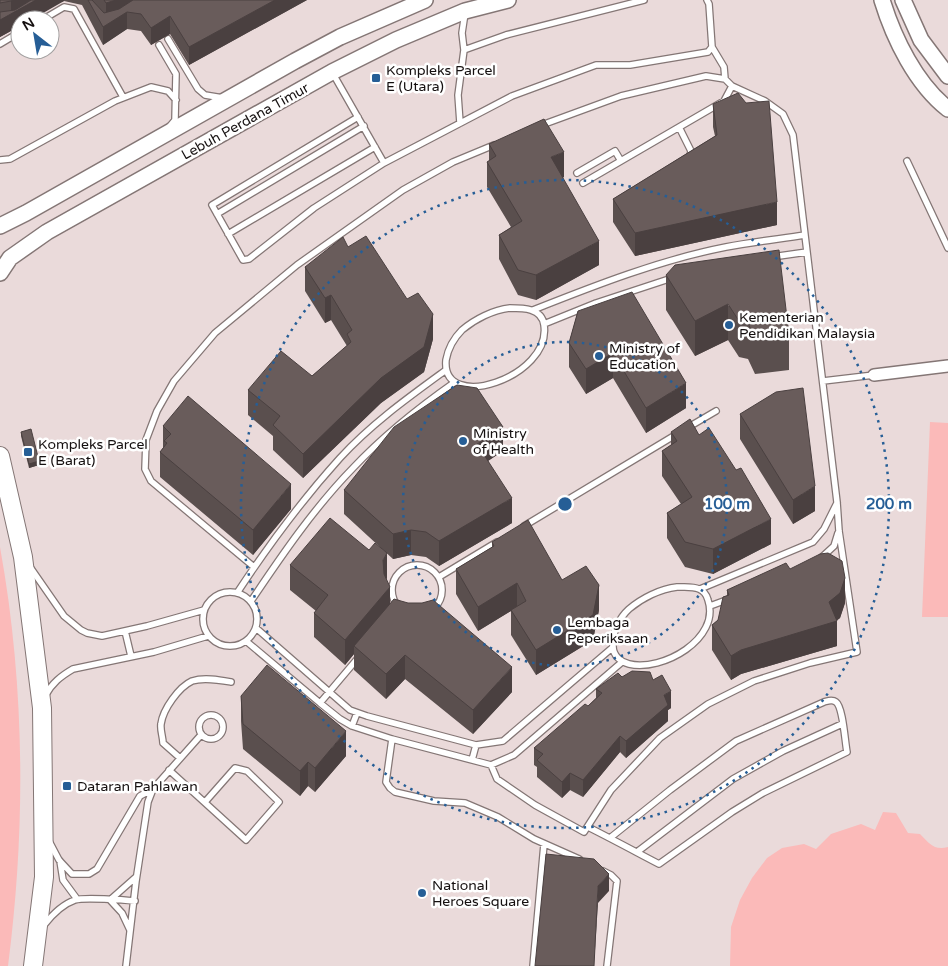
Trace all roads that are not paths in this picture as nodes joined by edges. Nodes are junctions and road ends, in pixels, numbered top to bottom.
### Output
1 (425, 0) edge
2 (508, 0) edge
3 (644, 0) edge
4 (707, 0) edge
5 (882, 0) edge
6 (903, 0) edge
7 (60, 10) edge
8 (465, 11) junction
9 (168, 39) dead end
10 (158, 45) dead end
11 (712, 46) junction
12 (464, 50) junction
13 (332, 72) junction
14 (948, 76) edge
15 (725, 79) junction
16 (732, 86) junction
17 (123, 98) junction
18 (229, 98) junction
19 (176, 100) junction
20 (948, 109) edge
21 (358, 117) junction
22 (460, 124) junction
23 (364, 126) junction
24 (679, 127) junction
25 (533, 128) edge
26 (161, 137) junction
27 (497, 144) edge
28 (375, 147) junction
29 (0, 160) edge
30 (620, 161) junction
31 (684, 161) edge
32 (908, 161) dead end
33 (384, 163) junction
34 (577, 173) dead end
35 (583, 183) dead end
36 (217, 214) junction
37 (0, 226) edge
38 (228, 234) junction
39 (805, 235) junction
40 (948, 248) edge
41 (807, 252) junction
42 (768, 258) edge
43 (0, 273) edge
44 (682, 276) edge
45 (534, 310) junction
46 (544, 324) junction
47 (948, 366) edge
48 (446, 370) junction
49 (874, 375) joint
50 (823, 381) junction
51 (455, 382) junction
52 (716, 411) dead end
53 (0, 456) edge
54 (837, 502) junction
55 (515, 531) edge
56 (839, 531) junction
57 (507, 536) edge
58 (23, 557) junction
59 (765, 563) junction
60 (815, 564) edge
61 (254, 568) junction
62 (768, 572) edge
63 (438, 577) junction
64 (700, 589) junction
65 (237, 592) junction
66 (737, 596) edge
67 (251, 601) junction
68 (710, 606) junction
69 (400, 609) junction
70 (204, 610) junction
71 (394, 616) edge
72 (256, 628) junction
73 (125, 631) junction
74 (208, 636) junction
75 (246, 641) junction
76 (612, 648) junction
77 (362, 654) edge
78 (131, 656) junction
79 (622, 662) junction
80 (231, 682) dead end
81 (329, 692) junction
82 (320, 704) junction
83 (42, 708) junction
84 (357, 712) junction
85 (842, 724) junction
86 (352, 726) junction
87 (201, 735) junction
88 (392, 739) junction
89 (476, 745) junction
90 (180, 758) junction
91 (472, 760) junction
92 (491, 765) junction
93 (169, 770) junction
94 (153, 789) junction
95 (205, 802) junction
96 (588, 827) junction
97 (44, 830) junction
98 (610, 838) junction
99 (544, 844) junction
100 (637, 852) junction
101 (60, 860) junction
102 (587, 863) edge
103 (595, 867) edge
104 (137, 876) junction
105 (76, 899) junction
106 (110, 900) junction
107 (135, 901) junction
108 (130, 930) junction
109 (38, 932) junction
110 (33, 966) edge
111 (126, 966) edge
112 (534, 966) edge
113 (607, 966) edge

1 - 18 main road, Lebuh Perdana Timur
2 - 8 main road, Lebuh Perdana Timur
3 - 12 lane
4 - 11 lane
5 - 20 main road
6 - 14 main road
7 - 17 lane
8 - 12 lane
8 - 13 main road, Lebuh Perdana Timur
9 - 18 lane
10 - 19 lane
11 - 15 lane
11 - 22 lane
12 - 22 lane
13 - 21 lane
13 - 43 main road, Lebuh Perdana Timur
15 - 16 lane
15 - 25 lane
16 - 24 lane
16 - 39 lane
17 - 19 lane
17 - 29 lane
18 - 26 main road, Lebuh Perdana Timur
19 - 26 lane
21 - 23 lane
21 - 36 lane
22 - 33 lane
23 - 28 lane
23 - 36 lane
24 - 30 lane
24 - 31 lane
26 - 37 main road, Lebuh Perdana Timur
27 - 61 lane
28 - 33 lane
28 - 38 lane
30 - 34 lane
30 - 35 lane
32 - 40 lane
33 - 38 lane
36 - 38 lane
39 - 41 lane
39 - 45 lane
41 - 42 lane
41 - 50 lane
44 - 46 lane
45 - 46 lane
45 - 48 lane
46 - 51 lane
47 - 49 street
48 - 51 lane
48 - 61 lane
49 - 50 lane
50 - 54 lane
51 - 67 lane
52 - 55 lane
53 - 58 main road
54 - 56 lane
54 - 59 lane
56 - 60 lane
56 - 96 lane
57 - 63 lane
58 - 73 lane
58 - 83 main road
59 - 62 lane
59 - 64 lane
61 - 65 lane
63 - 69 lane
63 - 69 lane
64 - 68 lane
64 - 76 lane
65 - 67 lane
65 - 70 lane
66 - 68 lane
67 - 72 lane
68 - 79 lane
69 - 71 lane
70 - 73 lane
70 - 74 lane
72 - 75 lane
72 - 81 lane
73 - 78 lane
74 - 75 lane
74 - 78 lane
75 - 82 lane
76 - 79 lane
76 - 89 lane
77 - 81 lane
78 - 83 lane
79 - 92 lane
80 - 90 lane
81 - 82 lane
81 - 84 lane
82 - 86 lane
83 - 97 main road
84 - 86 lane
84 - 89 lane
85 - 98 lane
85 - 100 lane
85 - 100 lane
86 - 88 lane
87 - 87 lane
87 - 90 lane
88 - 91 lane
88 - 99 lane
89 - 91 lane
90 - 93 lane
91 - 92 lane
92 - 96 lane
93 - 94 lane
93 - 95 lane
94 - 101 lane
94 - 104 lane
95 - 95 lane
96 - 98 lane
97 - 101 lane
97 - 109 main road
98 - 100 lane
99 - 102 lane
99 - 112 lane
101 - 105 lane
103 - 113 lane
104 - 106 lane
104 - 107 lane
105 - 106 lane
105 - 109 lane
106 - 107 lane
106 - 108 lane
107 - 108 lane
108 - 111 lane
109 - 110 main road

